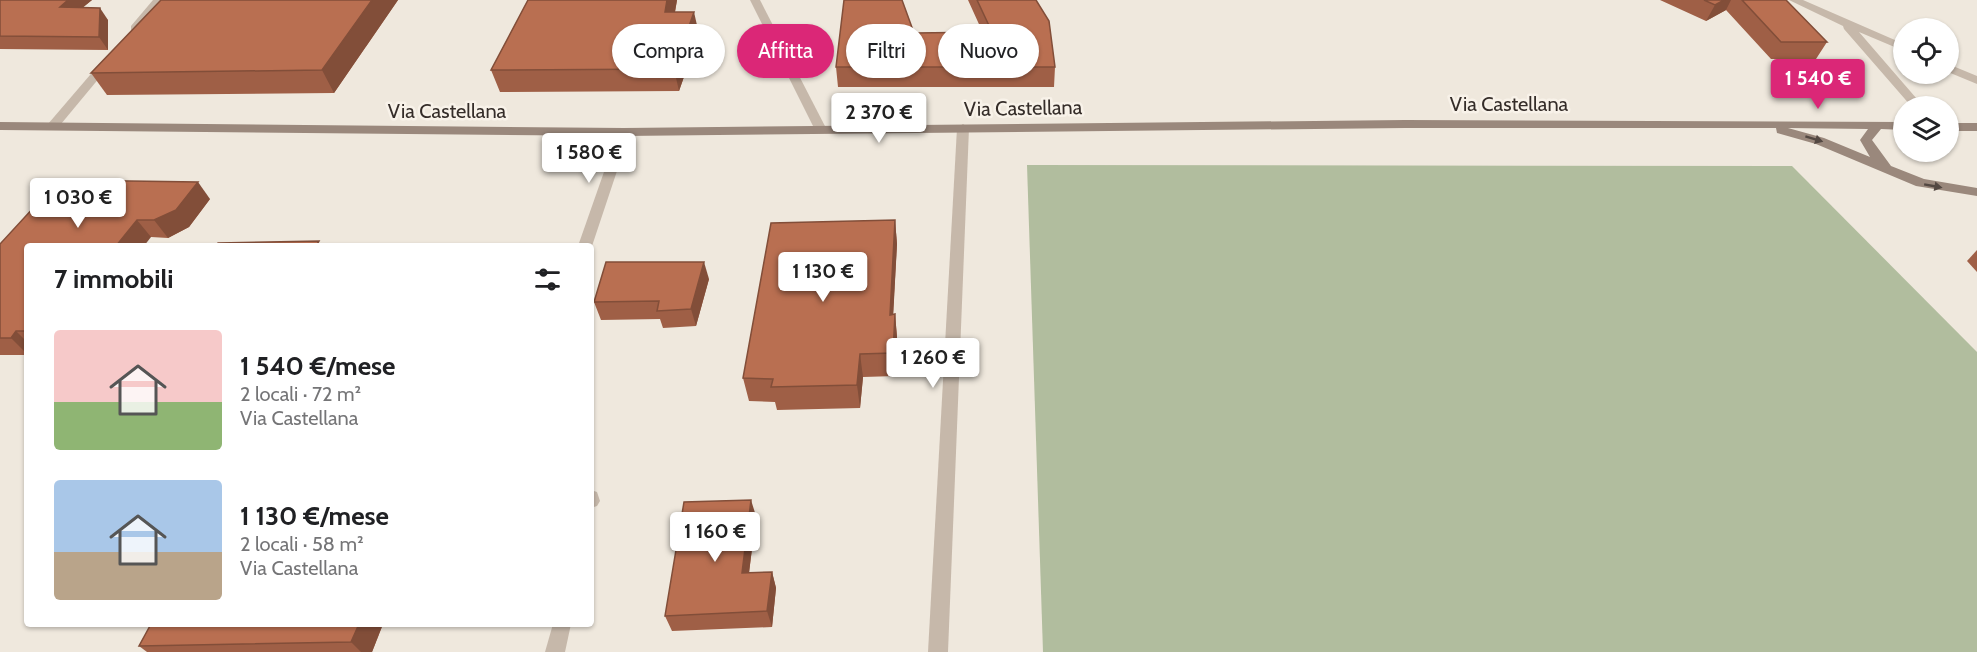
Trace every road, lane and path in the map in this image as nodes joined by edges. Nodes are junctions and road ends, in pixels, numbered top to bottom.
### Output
1 (159, 0) edge
2 (755, 0) edge
3 (1794, 0) edge
4 (1845, 22) junction
5 (129, 36) edge
6 (1893, 43) edge
7 (113, 55) edge
8 (1959, 72) edge
9 (1977, 80) edge
10 (1908, 96) edge
11 (1758, 124) junction
12 (0, 126) edge
13 (1877, 126) junction
14 (1893, 126) edge
15 (52, 127) junction
16 (1959, 127) edge
17 (1977, 127) edge
18 (963, 128) junction
19 (820, 130) junction
20 (624, 132) junction
21 (1891, 172) junction
22 (1977, 192) edge
23 (586, 243) edge
24 (561, 627) edge
25 (555, 652) edge
26 (938, 652) edge

1 - 5 street
2 - 19 street
3 - 4 street
4 - 6 street
4 - 10 street
7 - 15 street
8 - 9 street
11 - 13 main road, Via Castellana
11 - 18 main road, Via Castellana
11 -> 21 main road, Via Castellana
12 - 15 main road, Via Castellana
13 - 14 main road, Via Castellana
13 - 21 main road
15 - 20 main road, Via Castellana
16 - 17 main road
18 - 19 main road, Via Castellana
18 - 26 street
19 - 20 main road, Via Castellana
20 - 23 street
21 -> 22 main road, Via Castellana
24 - 25 street

